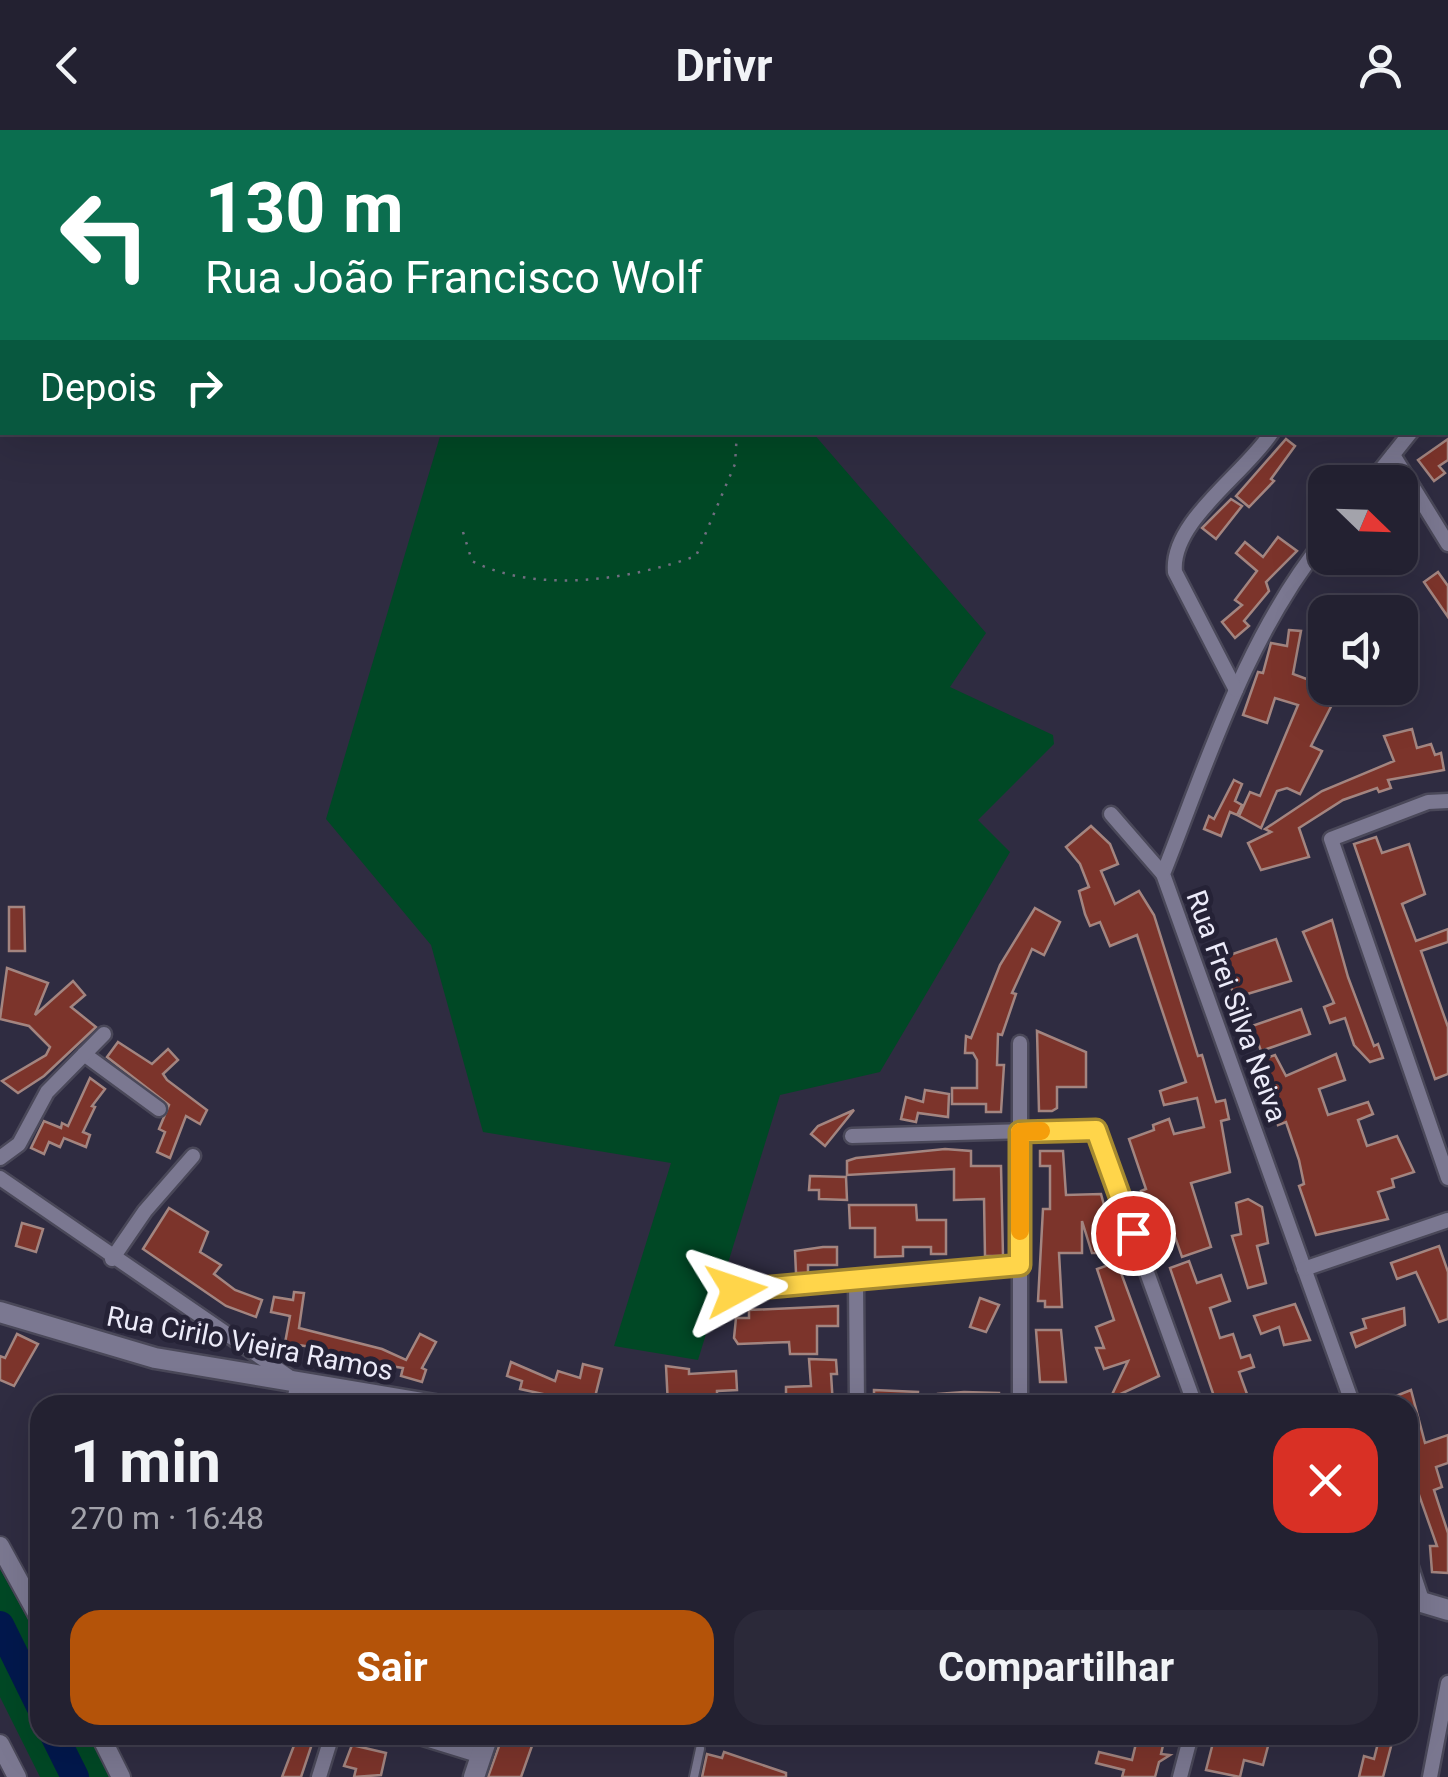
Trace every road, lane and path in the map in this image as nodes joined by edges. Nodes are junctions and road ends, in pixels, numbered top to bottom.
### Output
1 (737, 435) edge
2 (1270, 435) edge
3 (1409, 435) edge
4 (1393, 455) junction
5 (1385, 465) edge
6 (463, 532) dead end
7 (1448, 544) edge
8 (1308, 562) edge
9 (1236, 690) junction
10 (1448, 801) edge
11 (1112, 814) dead end
12 (1163, 874) junction
13 (104, 1034) dead end
14 (1020, 1043) dead end
15 (84, 1054) junction
16 (159, 1109) dead end
17 (1020, 1132) junction
18 (852, 1136) dead end
19 (194, 1156) dead end
20 (0, 1158) edge
21 (0, 1178) edge
22 (1448, 1178) edge
23 (1448, 1220) edge
24 (112, 1259) junction
25 (1020, 1265) junction
26 (1304, 1269) junction
27 (856, 1280) junction
28 (736, 1290) dead end
29 (0, 1312) edge
30 (298, 1383) junction
31 (295, 1395) edge
32 (372, 1395) edge
33 (857, 1395) edge
34 (1020, 1395) edge
35 (1191, 1395) edge
36 (1349, 1395) edge
37 (0, 1546) edge
38 (30, 1601) edge
39 (1418, 1602) edge
40 (1448, 1610) edge
41 (1448, 1683) edge
42 (0, 1744) edge
43 (105, 1745) edge
44 (329, 1745) edge
45 (433, 1745) edge
46 (1188, 1745) edge
47 (700, 1750) dead end
48 (478, 1767) edge
49 (17, 1777) edge
50 (121, 1777) edge
51 (320, 1777) edge
52 (694, 1777) edge
53 (1180, 1777) edge
54 (1430, 1777) edge

1 - 6 path
2 - 9 street
3 - 4 street
4 - 5 street
4 - 7 street
8 - 9 street, Rua Frei Silva Neiva
9 - 12 street, Rua Frei Silva Neiva
10 - 22 street
11 - 12 street
12 - 26 street, Rua Frei Silva Neiva
13 - 15 street
14 - 17 street
15 - 16 street
15 - 20 street
17 - 18 street
17 - 25 street
17 - 35 street
19 - 24 street
21 - 24 street
23 - 26 street
24 - 30 street
25 - 27 street
25 - 34 street
26 - 36 street, Rua Frei Silva Neiva
27 - 28 street
27 - 33 street
29 - 30 main road, Rua Cirilo Vieira Ramos
30 - 31 street
30 - 32 main road, Rua Cirilo Vieira Ramos
37 - 38 street
39 - 40 main road
41 - 54 street
42 - 49 street
43 - 50 street
44 - 51 street
45 - 48 street
46 - 53 street
47 - 52 lane

